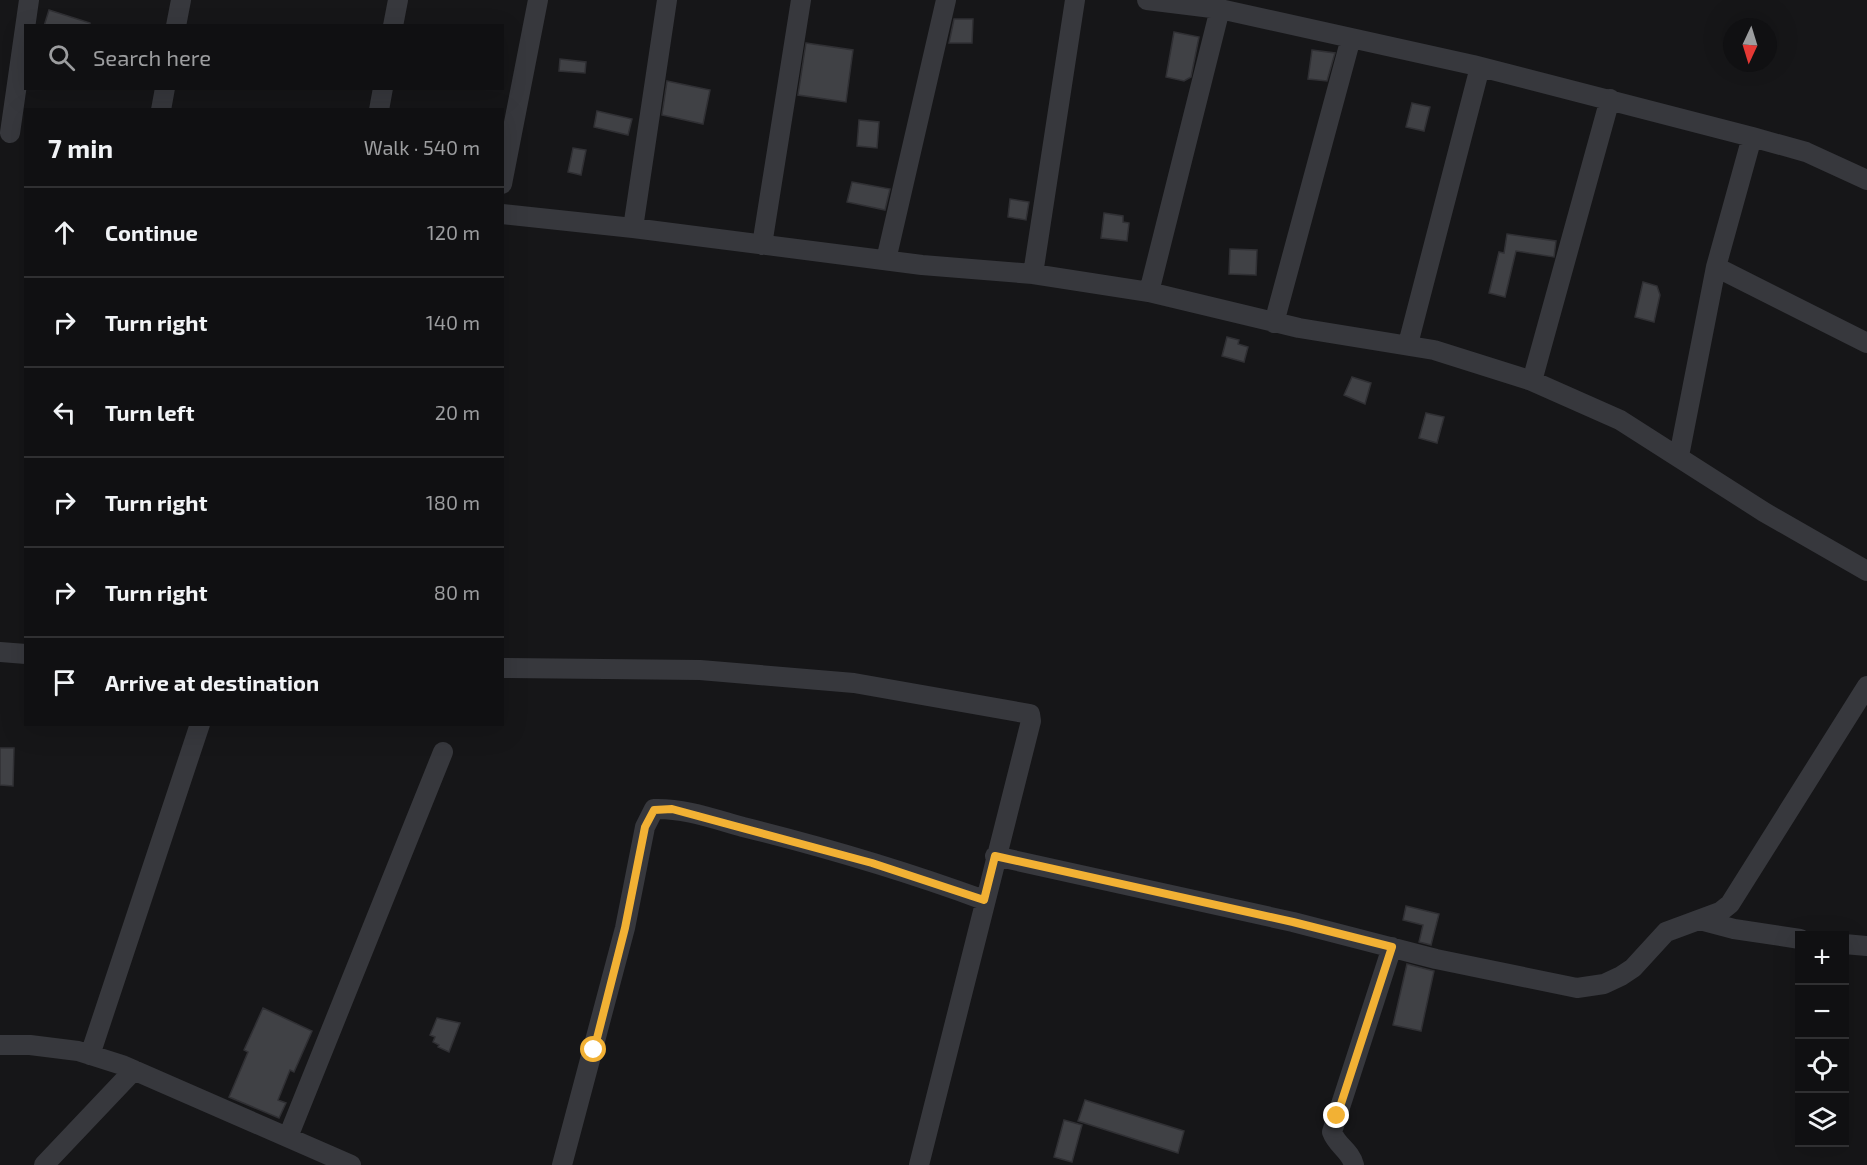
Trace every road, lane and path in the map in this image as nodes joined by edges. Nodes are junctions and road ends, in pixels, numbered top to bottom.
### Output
1 (29, 0) edge
2 (181, 0) edge
3 (398, 0) edge
4 (538, 0) edge
5 (667, 0) edge
6 (801, 0) edge
7 (946, 0) edge
8 (1075, 0) edge
9 (1147, 0) edge
10 (1220, 9) junction
11 (26, 24) edge
12 (176, 24) edge
13 (393, 24) edge
14 (1351, 38) junction
15 (24, 39) edge
16 (1480, 67) junction
17 (165, 90) edge
18 (383, 90) edge
19 (1610, 99) junction
20 (161, 108) edge
21 (379, 108) edge
22 (12, 134) edge
23 (1752, 137) junction
24 (504, 173) edge
25 (1867, 180) edge
26 (504, 214) edge
27 (633, 228) junction
28 (762, 245) junction
29 (886, 260) junction
30 (1716, 267) junction
31 (1033, 274) junction
32 (1149, 292) junction
33 (1274, 323) junction
34 (1867, 343) edge
35 (1408, 344) junction
36 (1532, 381) junction
37 (1679, 456) junction
38 (1867, 571) edge
39 (0, 652) edge
40 (24, 654) edge
41 (504, 668) edge
42 (1867, 686) edge
43 (199, 726) edge
44 (443, 752) dead end
45 (995, 856) junction
46 (984, 900) junction
47 (1700, 920) junction
48 (1795, 938) edge
49 (1849, 944) edge
50 (1867, 946) edge
51 (1392, 947) junction
52 (0, 1045) edge
53 (90, 1055) junction
54 (134, 1070) junction
55 (288, 1137) junction
56 (44, 1165) edge
57 (351, 1165) edge
58 (562, 1165) edge
59 (919, 1165) edge
60 (1354, 1165) edge

1 - 11 street
2 - 12 street
3 - 13 street
4 - 24 street
5 - 27 street
6 - 28 street
7 - 29 street
8 - 31 street
9 - 10 street
10 - 14 street
10 - 32 street
14 - 16 street
14 - 33 street
15 - 22 street
16 - 19 street
16 - 35 street
17 - 20 street
18 - 21 street
19 - 23 street
19 - 36 street
23 - 25 street
23 - 30 street
26 - 27 street
27 - 28 street
28 - 29 street
29 - 31 street
30 - 34 street
30 - 37 street
31 - 32 street
32 - 33 street
33 - 35 street
35 - 36 street
36 - 37 street
37 - 38 street
39 - 40 street
41 - 45 street
42 - 47 street
43 - 53 street
44 - 55 street
45 - 46 street
45 - 51 street
46 - 58 street
46 - 59 street
47 - 48 street
47 - 51 street
49 - 50 street
51 - 60 street
52 - 53 street
53 - 54 street
54 - 55 street
54 - 56 street
55 - 57 street

